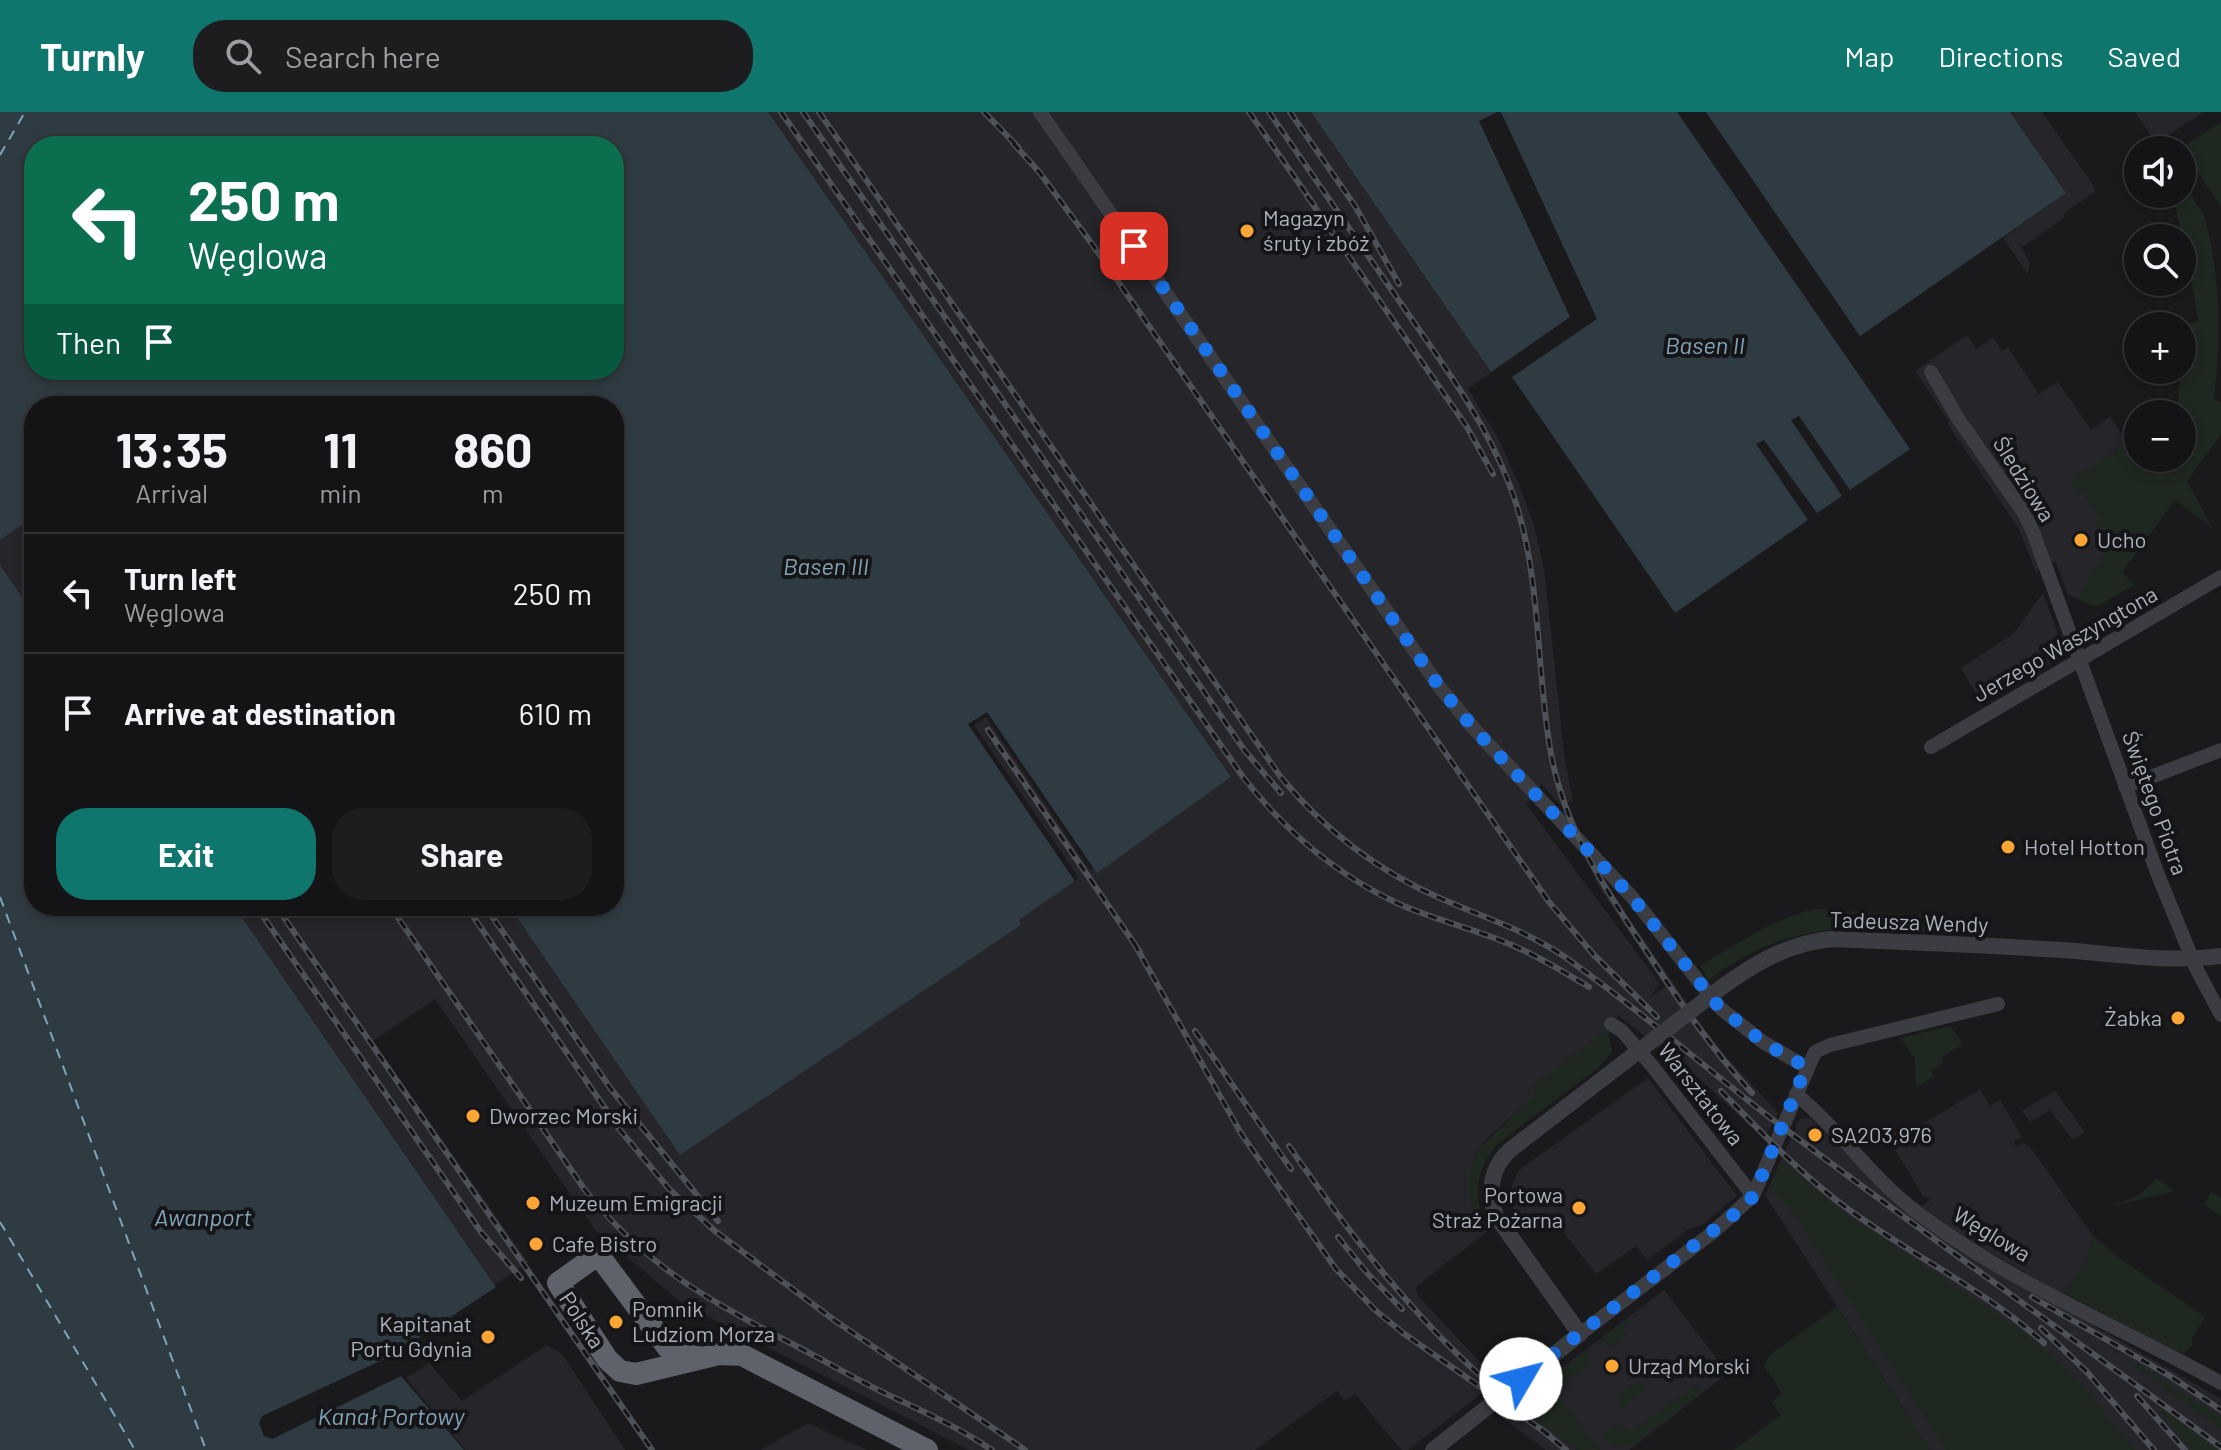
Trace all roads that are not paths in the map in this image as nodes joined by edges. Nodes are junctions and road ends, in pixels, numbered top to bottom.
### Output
1 (1040, 112) edge
2 (1931, 372) dead end
3 (2221, 577) edge
4 (2080, 662) junction
5 (1931, 747) dead end
6 (2221, 750) edge
7 (2125, 787) junction
8 (2221, 956) edge
9 (2193, 959) junction
10 (1998, 1004) dead end
11 (2221, 1015) edge
12 (1611, 1024) dead end
13 (1806, 1067) junction
14 (1796, 1094) junction
15 (1753, 1196) junction
16 (1580, 1334) junction
17 (702, 1358) junction
18 (2221, 1383) edge
19 (927, 1450) edge
20 (1433, 1450) edge

1 - 13 street
2 - 4 street, Śledziowa
3 - 4 street, Jerzego Waszyngtona
4 - 5 street, Jerzego Waszyngtona
4 - 7 street, Świętego Piotra
6 - 7 street
7 - 9 street, Świętego Piotra
8 - 9 street, Tadeusza Wendy
9 - 11 street
9 - 16 street, Tadeusza Wendy, bridge
10 - 13 street
12 - 15 street, Warsztatowa
13 - 14 street
14 - 15 street
14 - 18 street, Węglowa
15 - 16 street
16 - 20 street
17 - 17 highway, Polska
17 - 19 highway, Polska

